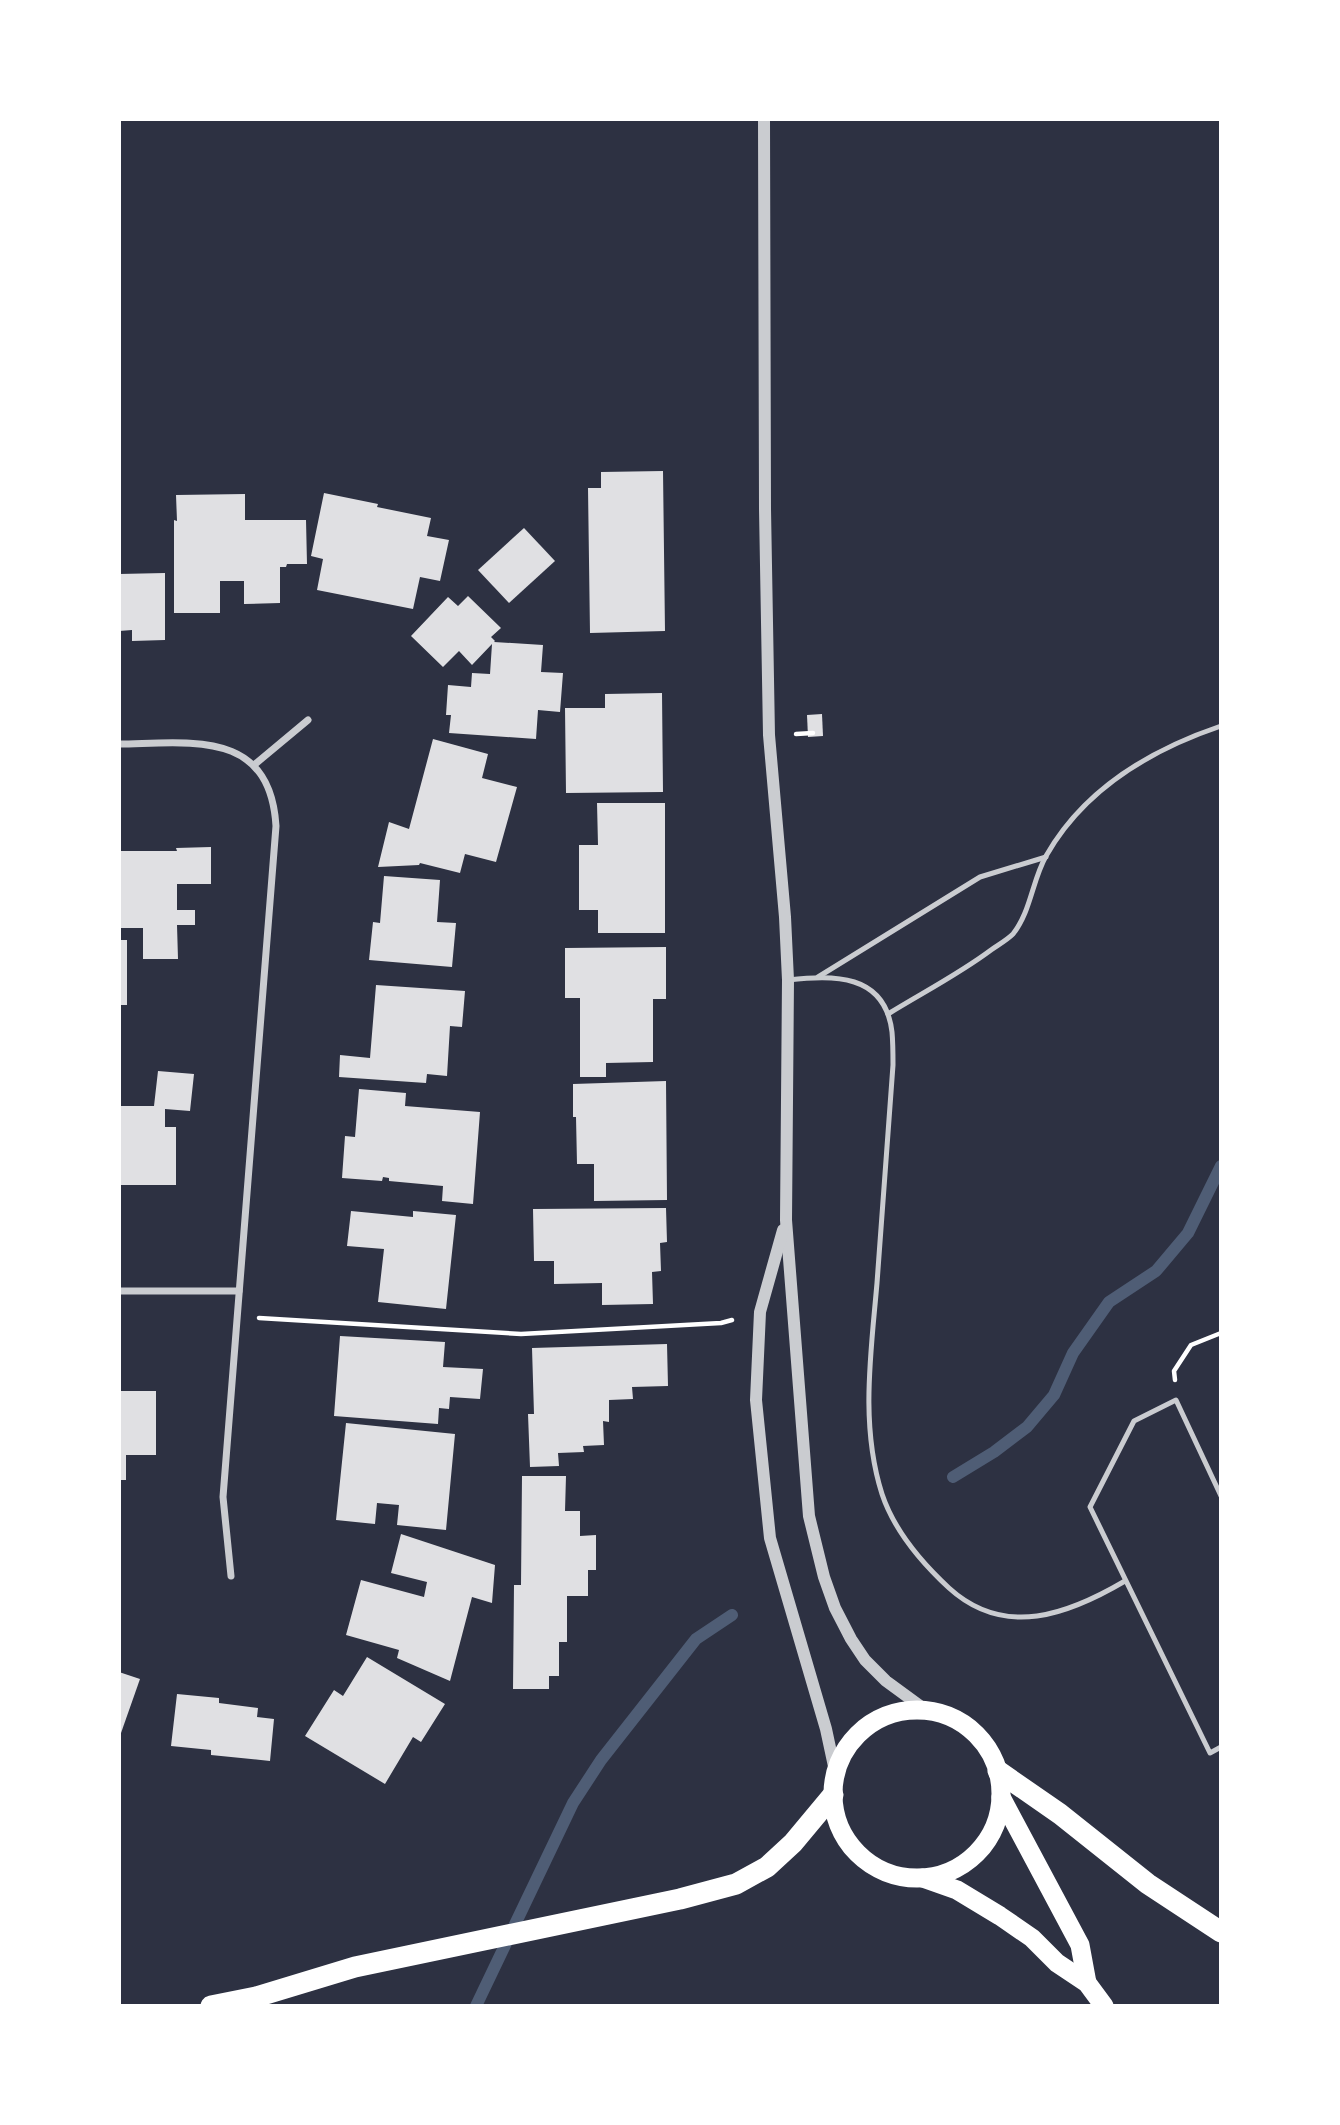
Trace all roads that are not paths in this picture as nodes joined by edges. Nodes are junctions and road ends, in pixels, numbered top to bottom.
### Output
1 (764, 119) edge
2 (308, 720) dead end
3 (1221, 726) edge
4 (119, 744) edge
5 (254, 765) junction
6 (1046, 857) junction
7 (818, 977) junction
8 (788, 980) junction
9 (888, 1014) junction
10 (786, 1220) junction
11 (119, 1291) edge
12 (239, 1291) junction
13 (1221, 1496) edge
14 (231, 1576) dead end
15 (1125, 1581) junction
16 (927, 1711) junction
17 (1221, 1747) edge
18 (835, 1771) junction
19 (998, 1771) junction
20 (832, 1795) junction
21 (1000, 1797) junction
22 (923, 1878) junction
23 (1221, 1932) edge
24 (1087, 1983) junction
25 (211, 2006) edge
26 (1104, 2006) edge

1 - 8 street
2 - 5 street
3 - 6 lane
4 - 5 street
5 - 12 street
6 - 7 lane
6 - 9 lane
7 - 8 lane
7 - 9 lane
8 - 10 street
9 - 15 lane
10 - 16 street
10 - 18 street
11 - 12 street
12 - 14 street
13 - 15 lane
15 - 17 lane
16 - 18 highway
16 - 19 highway
18 - 20 highway
19 - 21 highway
19 - 23 highway
20 - 22 highway
20 - 25 highway
21 - 22 highway
21 - 24 highway
22 - 24 highway
24 - 26 highway

